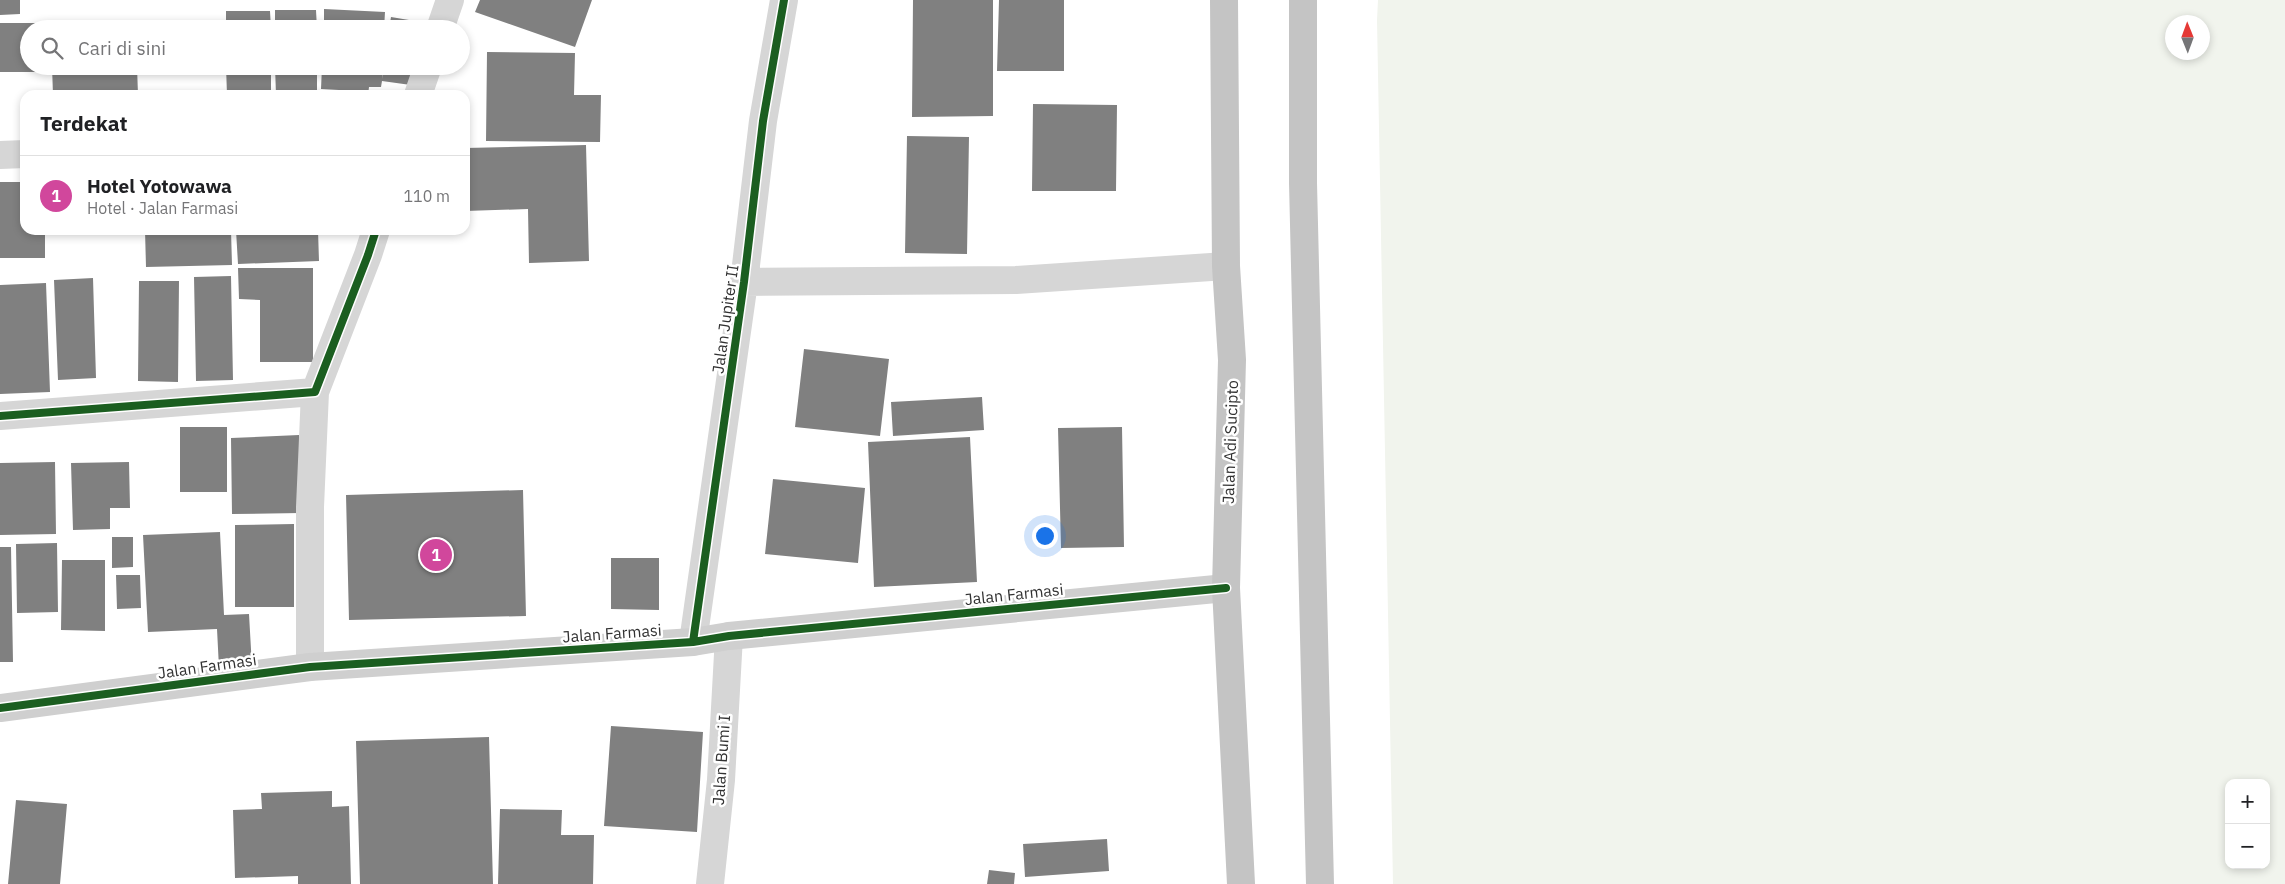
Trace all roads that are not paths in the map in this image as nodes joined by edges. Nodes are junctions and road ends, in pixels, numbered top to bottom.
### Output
1 (450, 0) edge
2 (784, 0) edge
3 (1224, 0) edge
4 (1302, 0) edge
5 (443, 20) edge
6 (425, 75) edge
7 (420, 90) edge
8 (20, 154) edge
9 (0, 155) edge
10 (374, 235) edge
11 (1226, 266) junction
12 (744, 282) junction
13 (315, 392) junction
14 (0, 416) edge
15 (1226, 588) junction
16 (729, 636) junction
17 (693, 642) junction
18 (310, 666) junction
19 (0, 708) edge
20 (710, 884) edge
21 (1241, 884) edge
22 (1320, 884) edge

1 - 5 street
2 - 12 street, Jalan Jupiter II
3 - 11 highway, Jalan Adi Sucipto
4 - 22 highway
6 - 7 street
8 - 9 street
10 - 13 street
11 - 12 street
11 - 15 highway, Jalan Adi Sucipto
12 - 17 street, Jalan Jupiter II
13 - 14 street
13 - 18 street
15 - 16 street, Jalan Farmasi
15 - 21 highway, Jalan Adi Sucipto
16 - 17 street, Jalan Farmasi
16 - 20 street, Jalan Bumi I
17 - 18 street, Jalan Farmasi
18 - 19 street, Jalan Farmasi

